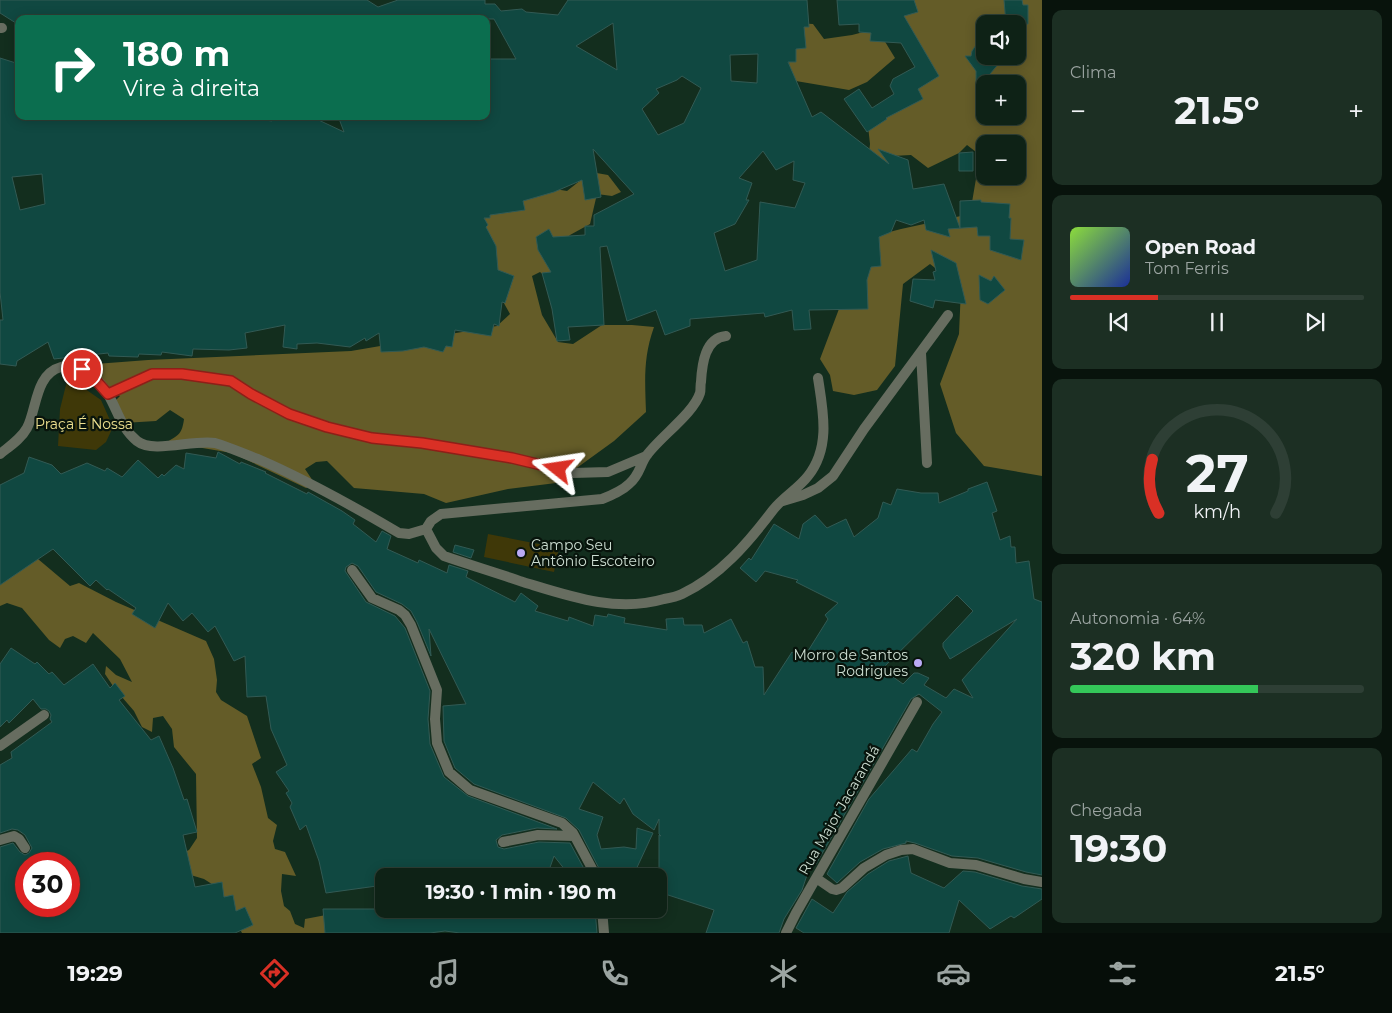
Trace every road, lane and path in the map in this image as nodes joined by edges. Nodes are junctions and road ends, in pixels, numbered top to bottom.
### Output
1 (948, 315) dead end
2 (726, 336) dead end
3 (920, 354) junction
4 (818, 378) dead end
5 (108, 394) junction
6 (0, 454) edge
7 (646, 456) junction
8 (927, 463) dead end
9 (780, 502) junction
10 (426, 530) junction
11 (352, 570) dead end
12 (917, 702) dead end
13 (44, 715) dead end
14 (0, 746) edge
15 (574, 836) junction
16 (0, 840) edge
17 (503, 842) dead end
18 (25, 848) dead end
19 (592, 868) edge
20 (816, 878) junction
21 (1042, 882) edge
22 (603, 918) edge
23 (604, 933) edge
24 (786, 933) edge

1 - 3 street
2 - 7 street
3 - 8 street
3 - 9 street
4 - 9 street
5 - 6 street
5 - 7 street
5 - 10 street
7 - 10 street
9 - 10 street
11 - 15 street
12 - 20 street, Rua Major Jacarandá
13 - 14 street
15 - 17 street
15 - 19 street
16 - 18 street
20 - 21 street
20 - 24 street, Rua Major Jacarandá
22 - 23 street

